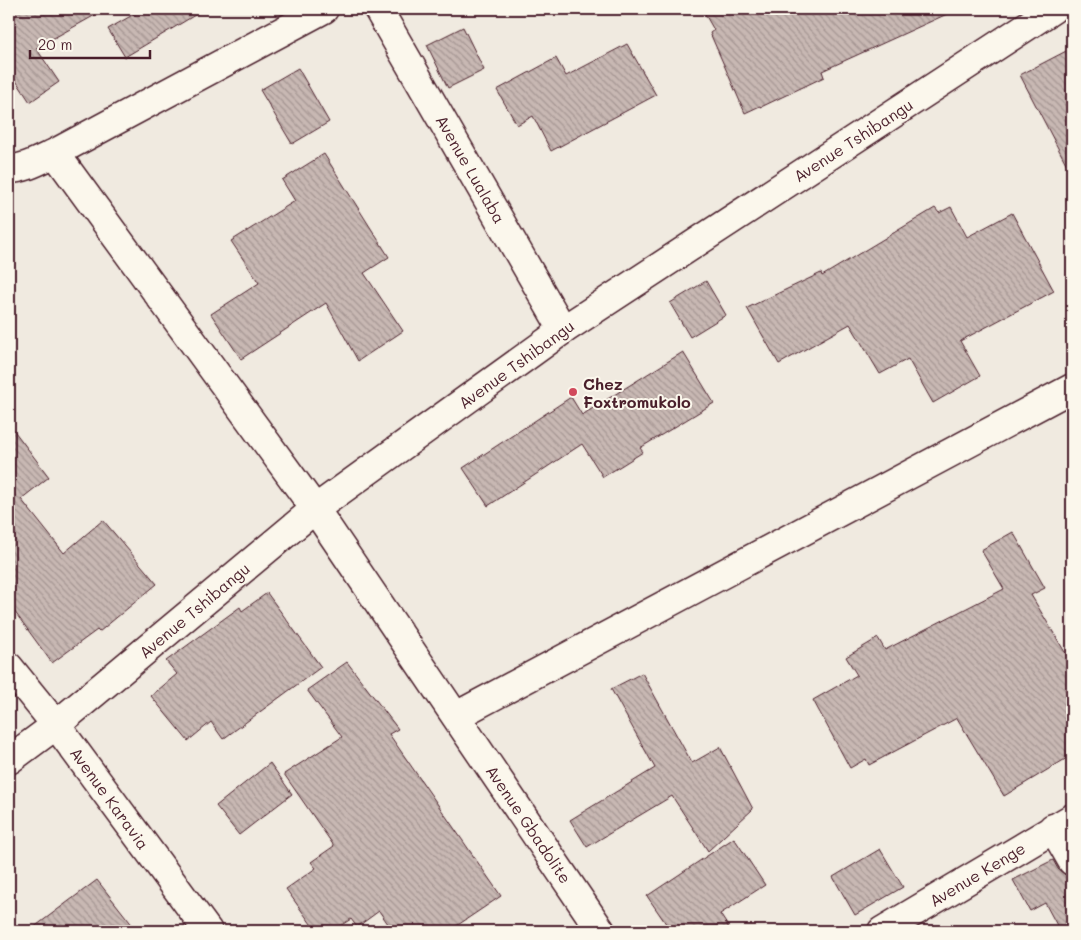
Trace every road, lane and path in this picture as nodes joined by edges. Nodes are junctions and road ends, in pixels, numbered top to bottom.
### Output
1 (324, 9) edge
2 (378, 9) edge
3 (1053, 9) edge
4 (55, 153) junction
5 (9, 169) edge
6 (563, 330) junction
7 (1072, 388) edge
8 (315, 509) junction
9 (9, 667) edge
10 (456, 716) junction
11 (56, 725) junction
12 (9, 760) edge
13 (1063, 823) edge
14 (1072, 861) edge
15 (208, 931) edge
16 (601, 931) edge
17 (882, 931) edge

1 - 4 street
2 - 6 street, Avenue Lualaba
3 - 6 street, Avenue Tshibangu
4 - 5 street
4 - 8 street, Avenue Gbadolite
6 - 8 street, Avenue Tshibangu
7 - 10 street
8 - 10 street, Avenue Gbadolite
8 - 11 street, Avenue Tshibangu
9 - 11 street, Avenue Karavia
10 - 16 street, Avenue Gbadolite
11 - 12 street, Avenue Tshibangu
11 - 15 street, Avenue Karavia
13 - 14 street
13 - 17 street, Avenue Kenge

